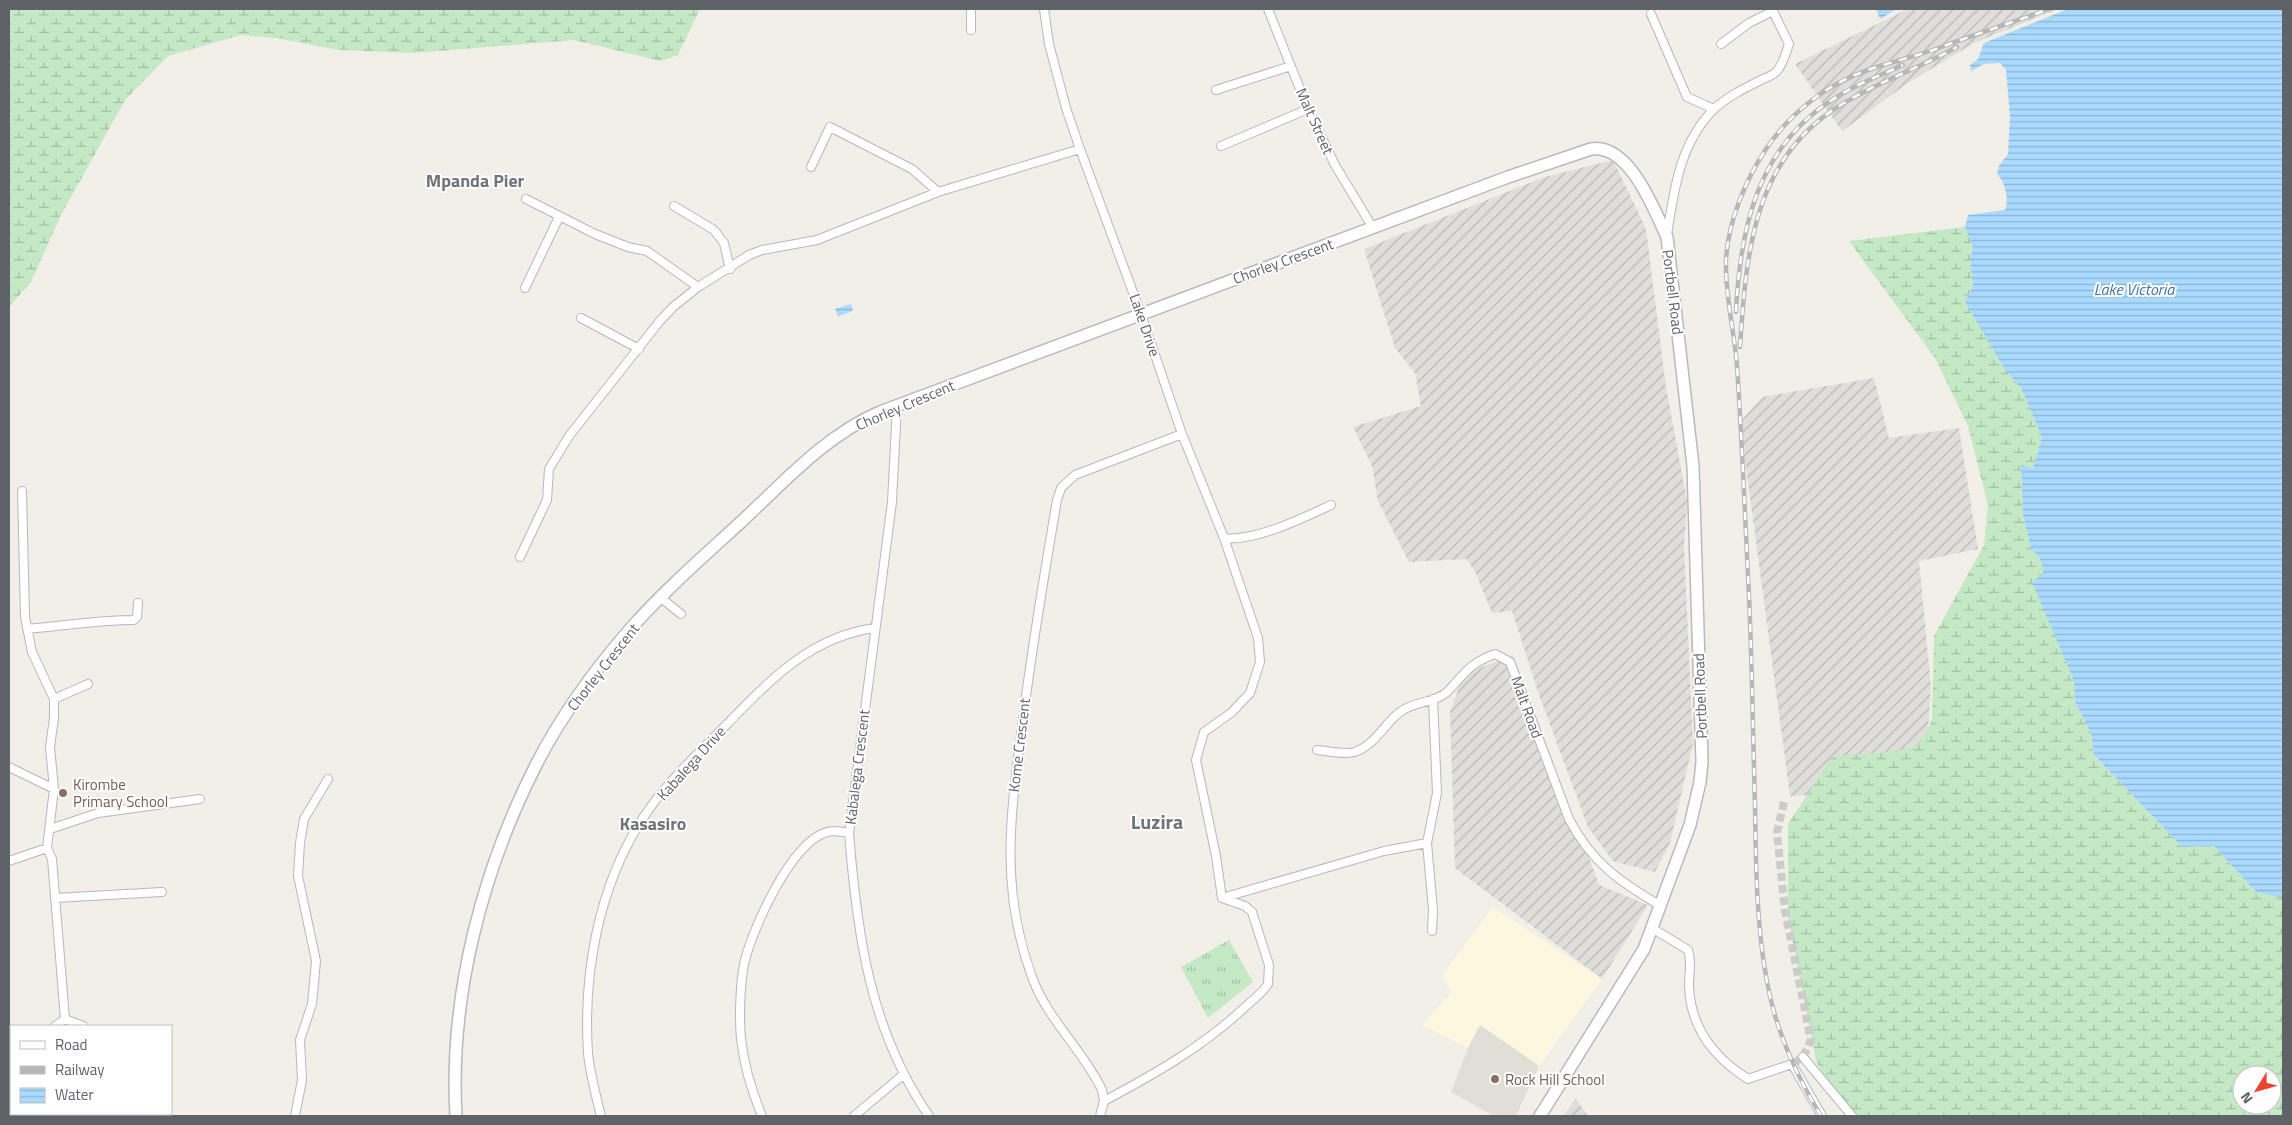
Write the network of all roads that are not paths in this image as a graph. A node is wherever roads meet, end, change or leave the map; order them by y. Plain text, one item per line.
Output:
1 (971, 9) edge
2 (1044, 9) edge
3 (1268, 9) edge
4 (1773, 10) edge
5 (1651, 14) dead end
6 (971, 30) dead end
7 (1721, 44) dead end
8 (1291, 66) junction
9 (1216, 90) dead end
10 (1308, 109) junction
11 (1714, 110) junction
12 (1221, 146) dead end
13 (1080, 149) junction
14 (811, 167) dead end
15 (938, 192) junction
16 (526, 199) dead end
17 (674, 206) dead end
18 (560, 217) junction
19 (1372, 228) junction
20 (1666, 237) junction
21 (730, 269) junction
22 (698, 287) junction
23 (525, 288) dead end
24 (1141, 314) junction
25 (581, 318) dead end
26 (639, 349) junction
27 (898, 405) junction
28 (1182, 434) junction
29 (22, 491) dead end
30 (1331, 505) dead end
31 (1224, 538) junction
32 (520, 557) dead end
33 (661, 598) junction
34 (138, 603) dead end
35 (680, 614) dead end
36 (27, 628) junction
37 (874, 628) junction
38 (88, 684) dead end
39 (54, 699) junction
40 (1433, 699) junction
41 (1317, 750) dead end
42 (9, 767) edge
43 (328, 779) dead end
44 (54, 789) junction
45 (200, 798) dead end
46 (50, 829) junction
47 (850, 833) junction
48 (1427, 843) junction
49 (47, 848) junction
50 (9, 861) edge
51 (162, 892) dead end
52 (54, 898) junction
53 (1222, 898) junction
54 (1661, 906) junction
55 (1652, 928) junction
56 (1432, 931) dead end
57 (64, 1019) junction
58 (56, 1025) edge
59 (81, 1025) edge
60 (1803, 1057) dead end
61 (904, 1074) junction
62 (1104, 1101) junction
63 (295, 1116) edge
64 (456, 1116) edge
65 (601, 1116) edge
66 (762, 1116) edge
67 (854, 1116) edge
68 (929, 1116) edge
69 (1100, 1116) edge
70 (1540, 1116) edge
71 (1822, 1116) edge
72 (1852, 1116) edge

1 - 6 street
2 - 13 street, Lake Drive
3 - 8 street, Malt Street
4 - 7 street
4 - 11 street
5 - 11 street
8 - 9 street
8 - 10 street, Malt Street
10 - 12 street
10 - 19 street, Malt Street
11 - 20 street
13 - 15 street
13 - 24 street, Lake Drive
14 - 15 street
15 - 21 street
16 - 18 street
17 - 21 street
18 - 22 street
18 - 23 street
19 - 20 main road, Chorley Crescent
19 - 24 main road, Chorley Crescent
20 - 54 main road, Portbell Road
21 - 22 street
22 - 26 street
24 - 27 main road, Chorley Crescent
24 - 28 street, Lake Drive
25 - 26 street
26 - 32 street
27 - 33 main road, Chorley Crescent
27 - 37 street, Kabalega Crescent
28 - 31 street, Lake Drive
28 - 62 street, Kome Crescent
29 - 36 street
30 - 31 street
31 - 53 street, Lake Drive
33 - 35 street
33 - 64 main road, Chorley Crescent
34 - 36 street
36 - 39 street
37 - 47 street, Kabalega Crescent
37 - 65 street, Kabalega Drive
38 - 39 street
39 - 44 street
40 - 41 street, Malt Road
40 - 48 street
40 - 54 street, Malt Road
42 - 44 street
43 - 63 street
44 - 46 street
45 - 46 street
46 - 49 street
47 - 61 street, Kabalega Crescent
47 - 66 street
48 - 53 street
48 - 56 street
49 - 50 street
49 - 52 street
51 - 52 street
52 - 57 street
53 - 62 street
54 - 55 main road, Portbell Road
55 - 70 main road, Portbell Road
55 - 71 street
57 - 58 street
57 - 59 street
60 - 72 street
61 - 67 street
61 - 68 street, Kabalega Crescent
62 - 69 street

